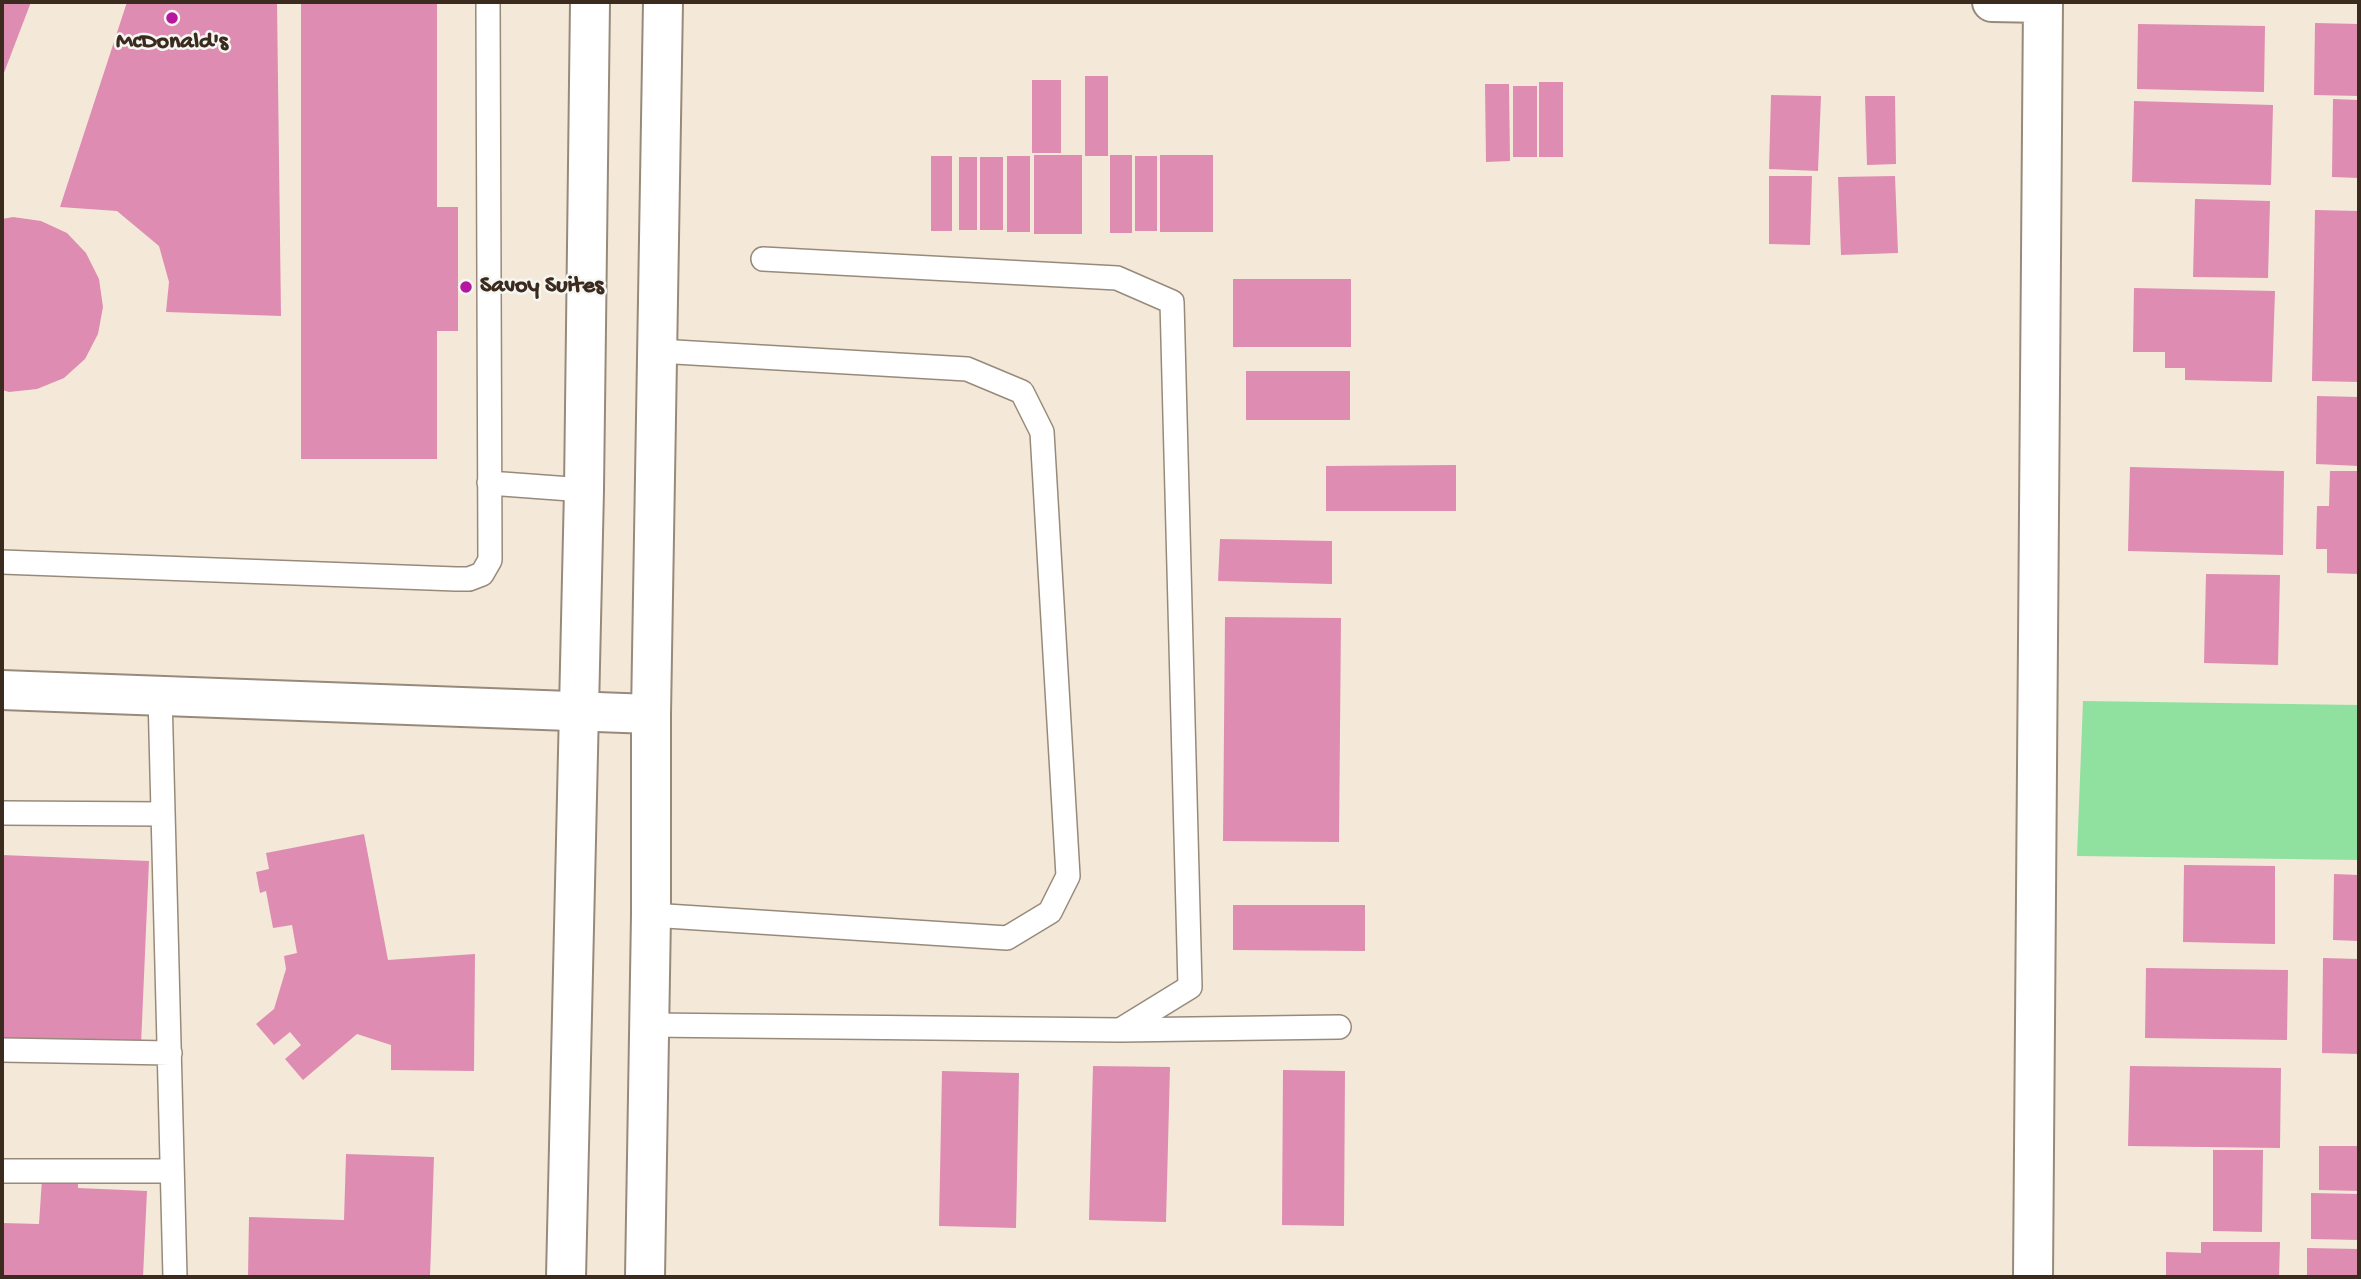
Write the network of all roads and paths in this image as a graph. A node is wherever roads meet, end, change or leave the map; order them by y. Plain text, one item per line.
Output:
1 (488, 2) edge
2 (590, 2) edge
3 (663, 2) edge
4 (1992, 2) edge
5 (2043, 2) edge
6 (763, 259) dead end
7 (658, 351) junction
8 (489, 483) junction
9 (584, 490) junction
10 (2, 562) edge
11 (2, 690) edge
12 (160, 695) junction
13 (580, 710) junction
14 (651, 714) junction
15 (2, 813) edge
16 (163, 814) junction
17 (651, 915) junction
18 (649, 1025) junction
19 (1339, 1027) dead end
20 (1120, 1030) junction
21 (2, 1050) edge
22 (170, 1053) junction
23 (2, 1171) edge
24 (172, 1171) junction
25 (175, 1277) edge
26 (566, 1277) edge
27 (645, 1277) edge
28 (2033, 1277) edge

1 - 8 lane
2 - 9 street
3 - 7 street
4 - 5 street
5 - 28 street
6 - 20 lane
7 - 14 street
7 - 17 lane
8 - 9 lane
8 - 10 lane
9 - 13 street
11 - 12 street
12 - 13 street
12 - 16 lane
13 - 14 street
13 - 26 street
14 - 17 street
15 - 16 lane
16 - 22 lane
17 - 18 street
18 - 20 lane
18 - 27 street
19 - 20 lane
21 - 22 lane
22 - 24 lane
23 - 24 lane
24 - 25 lane

